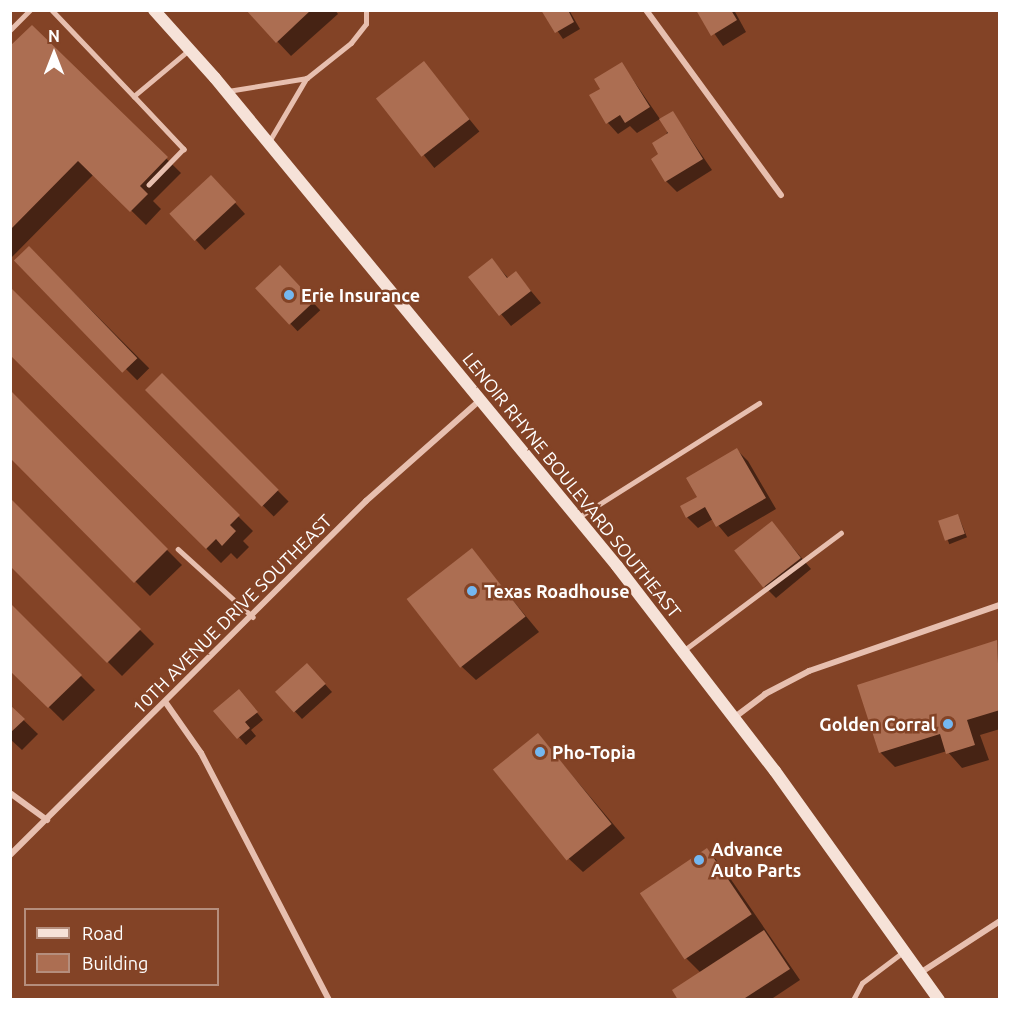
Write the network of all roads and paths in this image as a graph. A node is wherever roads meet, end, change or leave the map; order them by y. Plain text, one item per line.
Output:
1 (30, 10) edge
2 (52, 10) edge
3 (154, 10) edge
4 (366, 10) edge
5 (646, 10) edge
6 (10, 30) edge
7 (189, 50) junction
8 (307, 78) junction
9 (225, 91) junction
10 (134, 96) junction
11 (269, 143) junction
12 (149, 185) dead end
13 (781, 195) dead end
14 (480, 400) junction
15 (759, 403) dead end
16 (577, 519) junction
17 (841, 533) dead end
18 (178, 549) dead end
19 (999, 605) edge
20 (254, 617) junction
21 (683, 651) junction
22 (166, 703) junction
23 (735, 717) junction
24 (10, 793) edge
25 (46, 820) junction
26 (10, 855) edge
27 (999, 921) edge
28 (905, 951) junction
29 (920, 973) junction
30 (329, 999) edge
31 (853, 999) edge
32 (939, 999) edge

1 - 6 lane
2 - 10 lane
3 - 7 main road, LENOIR RHYNE BOULEVARD SOUTHEAST
4 - 8 lane
5 - 13 street
7 - 9 main road, LENOIR RHYNE BOULEVARD SOUTHEAST
7 - 10 lane
8 - 9 lane
8 - 11 lane
9 - 11 main road, LENOIR RHYNE BOULEVARD SOUTHEAST
10 - 12 lane
11 - 14 main road, LENOIR RHYNE BOULEVARD SOUTHEAST
14 - 16 main road, LENOIR RHYNE BOULEVARD SOUTHEAST
14 - 20 street, 10TH AVENUE DRIVE SOUTHEAST
15 - 16 lane
16 - 21 main road, LENOIR RHYNE BOULEVARD SOUTHEAST
17 - 21 lane
18 - 20 lane
19 - 23 street
20 - 22 street, 10TH AVENUE DRIVE SOUTHEAST
21 - 23 main road, LENOIR RHYNE BOULEVARD SOUTHEAST
22 - 25 street, 10TH AVENUE DRIVE SOUTHEAST
22 - 30 street
23 - 28 main road, LENOIR RHYNE BOULEVARD SOUTHEAST
24 - 25 street
25 - 26 street, 10TH AVENUE DRIVE SOUTHEAST
27 - 29 street
28 - 29 main road, LENOIR RHYNE BOULEVARD SOUTHEAST
28 - 31 lane
29 - 32 main road, LENOIR RHYNE BOULEVARD SOUTHEAST

